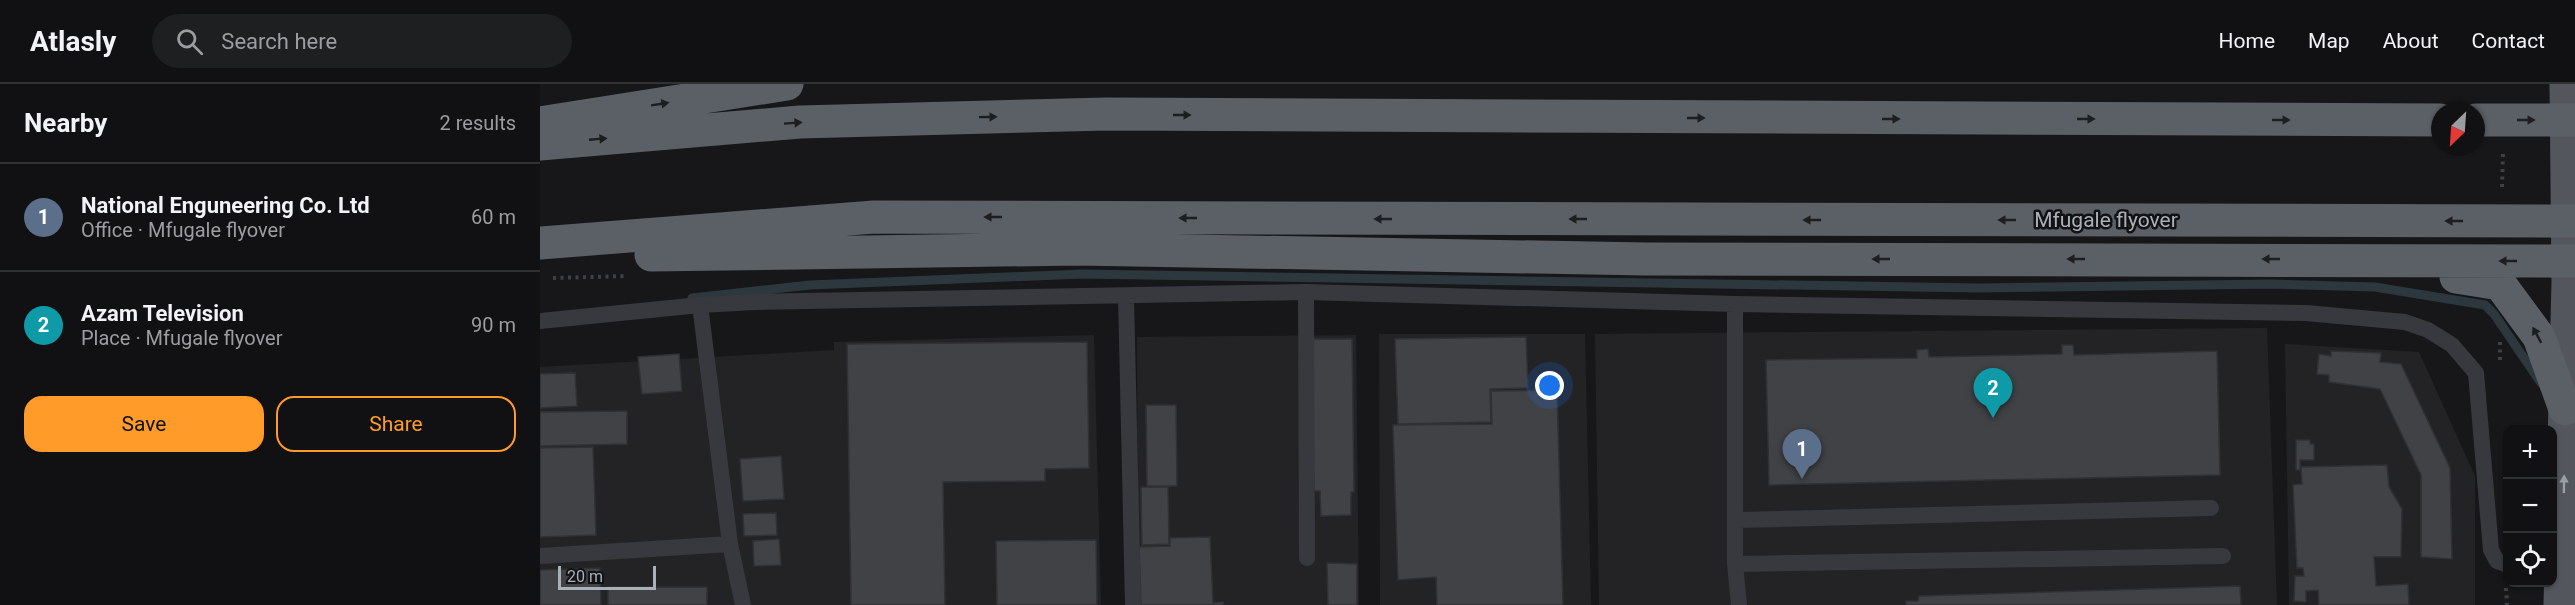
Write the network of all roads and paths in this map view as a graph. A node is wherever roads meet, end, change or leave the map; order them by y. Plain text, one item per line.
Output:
1 (786, 84) edge
2 (2566, 84) edge
3 (2431, 120) edge
4 (2485, 120) edge
5 (2575, 120) edge
6 (540, 123) edge
7 (540, 144) edge
8 (2575, 221) edge
9 (540, 243) edge
10 (540, 256) edge
11 (2316, 260) junction
12 (2571, 261) edge
13 (1306, 292) junction
14 (1126, 296) junction
15 (1735, 304) junction
16 (700, 305) junction
17 (540, 321) edge
18 (2565, 409) junction
19 (2211, 508) dead end
20 (1736, 520) junction
21 (730, 544) junction
22 (540, 556) edge
23 (2223, 556) dead end
24 (1307, 558) dead end
25 (2503, 563) edge
26 (1735, 564) junction
27 (2557, 571) edge
28 (743, 605) edge
29 (1133, 605) edge
30 (1739, 605) edge
31 (2559, 605) edge

6 -> 1 highway
2 - 12 main road
7 -> 3 highway
4 -> 5 highway
8 -> 9 highway, Mfugale flyover
11 -> 10 highway
12 -> 11 highway
18 -> 11 highway
12 - 18 main road
13 - 14 lane
13 - 15 lane
13 - 24 lane
14 - 16 lane
14 - 29 lane
15 - 20 lane
15 - 25 lane
16 - 17 lane
16 - 21 lane
27 -> 18 main road
19 - 20 lane
20 - 26 lane
21 - 22 lane
21 - 28 lane
23 - 26 lane
26 - 30 lane
27 - 31 main road

